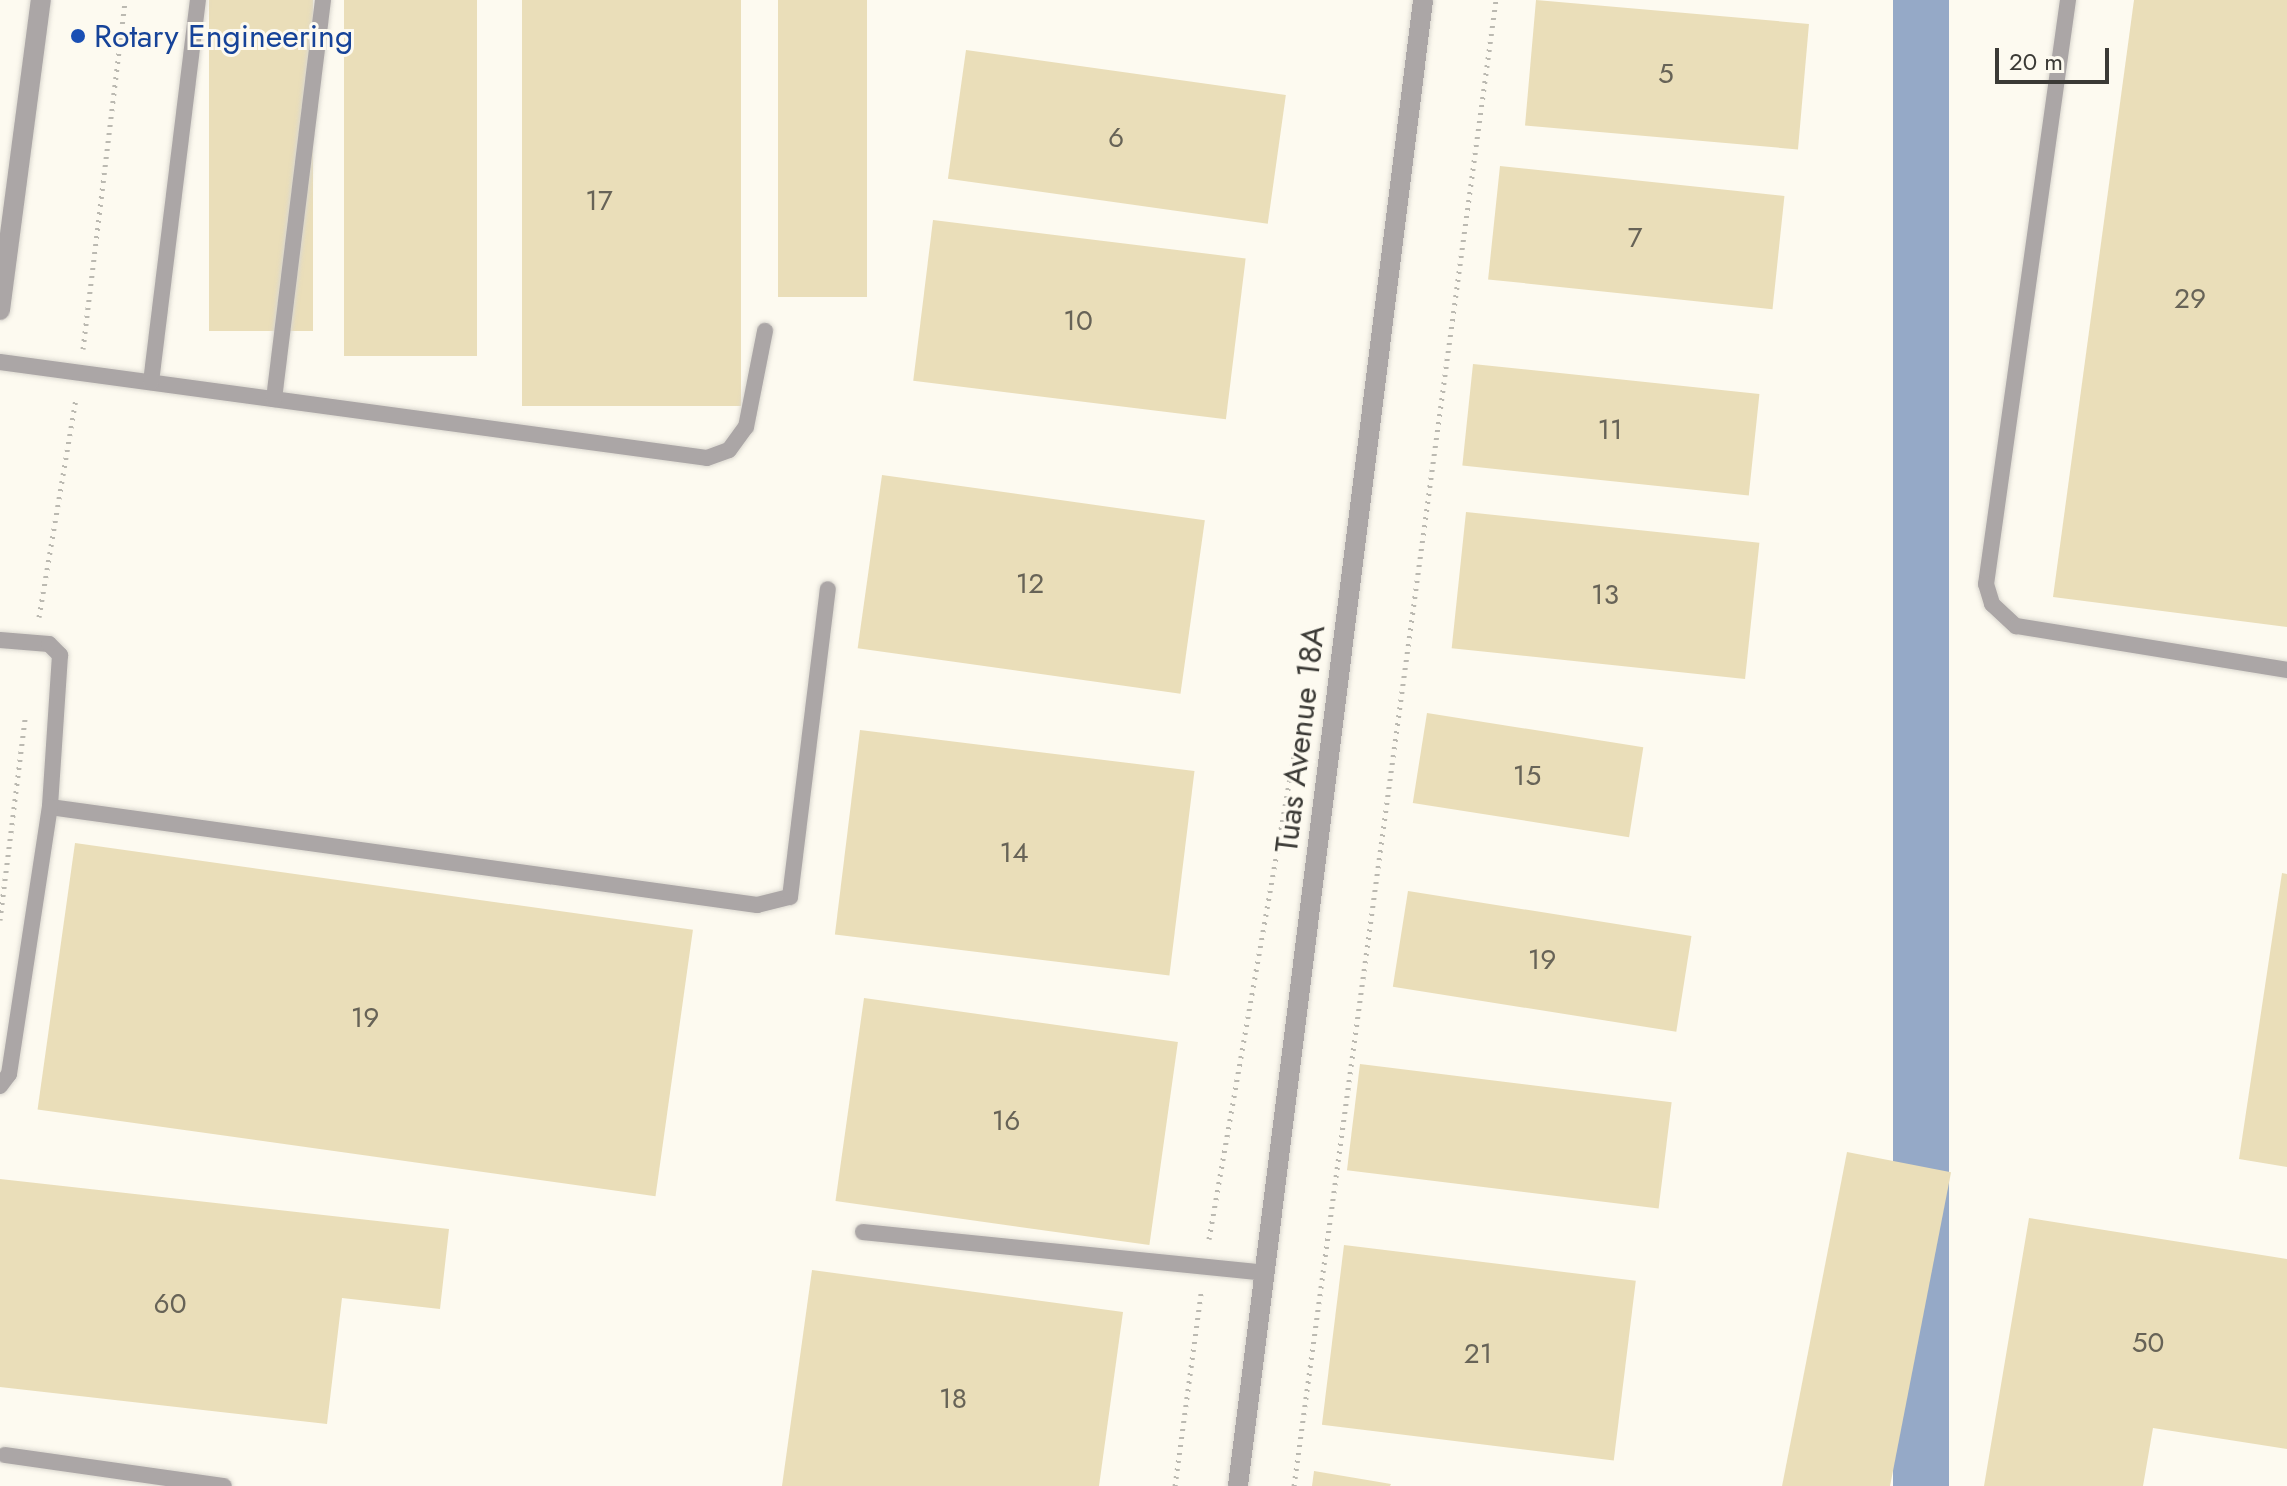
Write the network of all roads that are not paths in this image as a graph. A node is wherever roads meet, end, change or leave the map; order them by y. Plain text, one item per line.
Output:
1 (41, 0) edge
2 (198, 0) edge
3 (323, 0) edge
4 (1423, 0) edge
5 (2068, 0) edge
6 (0, 310) edge
7 (765, 331) dead end
8 (0, 362) edge
9 (151, 382) junction
10 (274, 399) junction
11 (828, 589) dead end
12 (0, 640) edge
13 (2287, 670) edge
14 (50, 807) junction
15 (0, 1086) edge
16 (863, 1232) dead end
17 (1264, 1273) junction
18 (5, 1455) dead end
19 (224, 1486) edge
20 (1238, 1486) edge

1 - 6 street
2 - 9 lane
3 - 10 lane
4 - 17 street, Tuas Avenue 18A
5 - 13 lane
7 - 10 lane
8 - 9 lane
9 - 10 lane
11 - 14 lane
12 - 14 lane
14 - 15 lane
16 - 17 lane
17 - 20 street, Tuas Avenue 18A
18 - 19 lane

